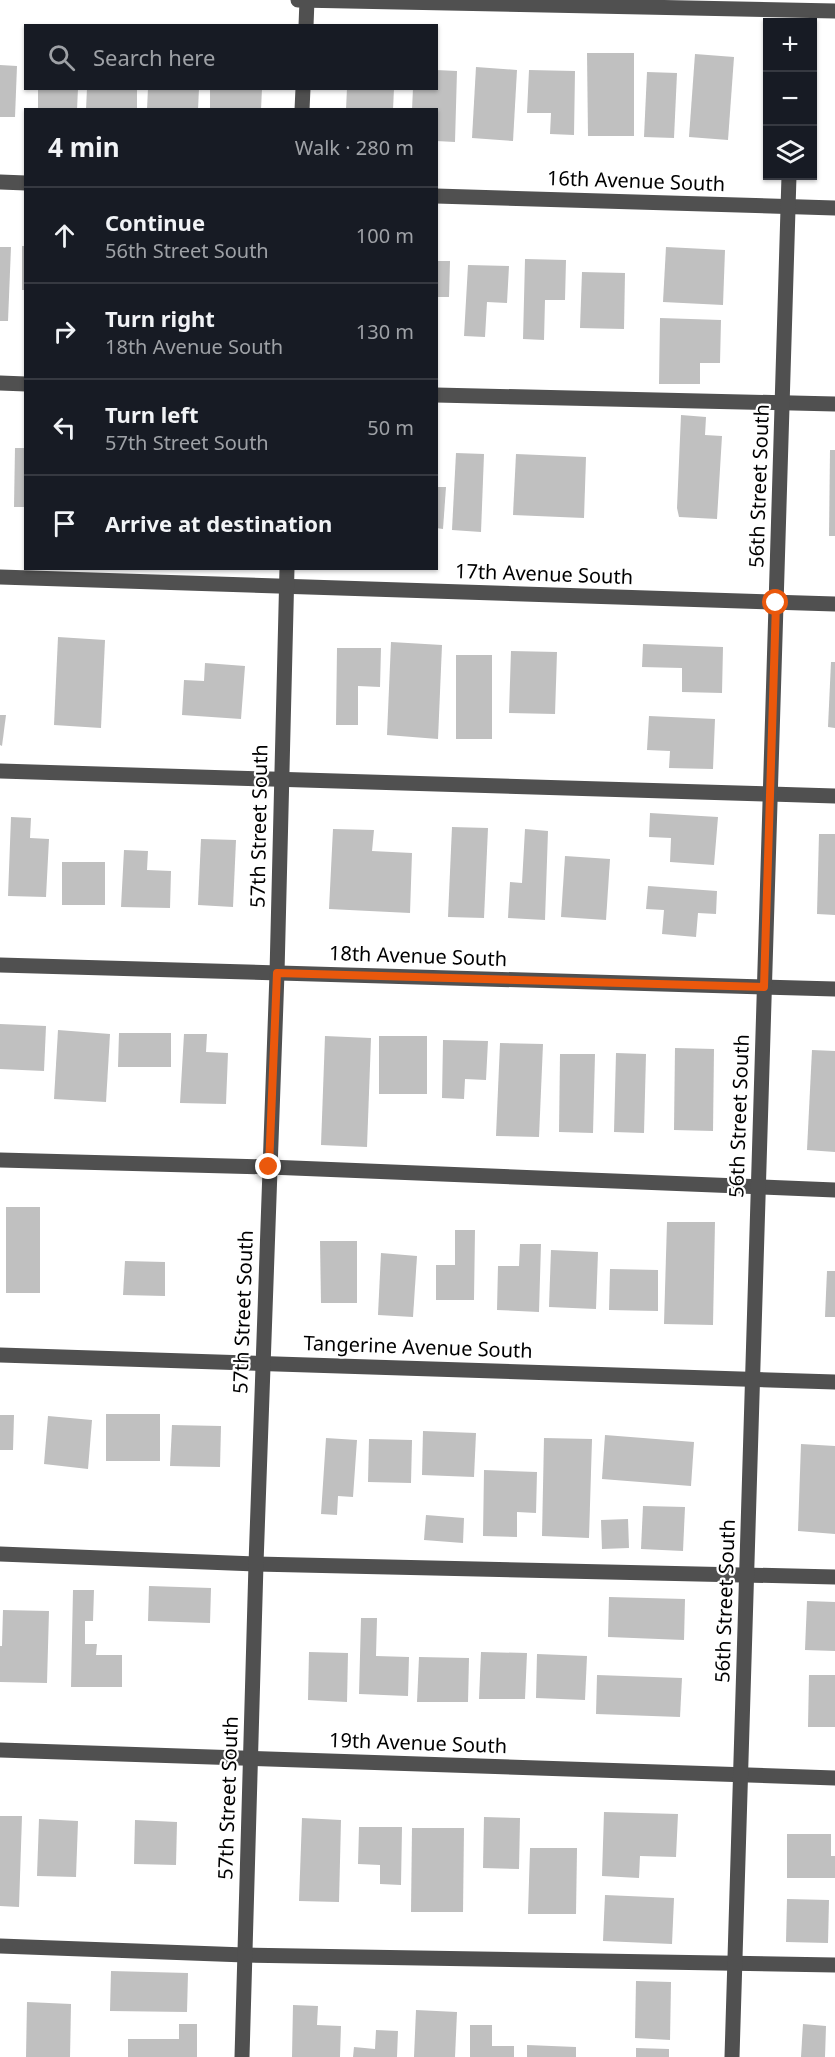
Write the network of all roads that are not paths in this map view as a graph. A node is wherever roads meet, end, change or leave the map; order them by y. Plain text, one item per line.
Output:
1 (298, 0) edge
2 (307, 0) edge
3 (794, 11) edge
4 (835, 11) edge
5 (306, 24) edge
6 (303, 90) edge
7 (302, 108) edge
8 (789, 180) edge
9 (0, 182) edge
10 (24, 183) edge
11 (438, 196) edge
12 (788, 207) junction
13 (835, 208) edge
14 (0, 383) edge
15 (24, 384) edge
16 (438, 395) edge
17 (782, 403) junction
18 (835, 404) edge
19 (287, 570) edge
20 (0, 577) edge
21 (286, 586) junction
22 (776, 603) junction
23 (835, 604) edge
24 (0, 771) edge
25 (281, 779) junction
26 (770, 794) junction
27 (835, 796) edge
28 (0, 965) edge
29 (277, 973) junction
30 (764, 987) junction
31 (835, 989) edge
32 (0, 1160) edge
33 (269, 1167) junction
34 (758, 1186) junction
35 (835, 1190) edge
36 (0, 1355) edge
37 (262, 1364) junction
38 (753, 1379) junction
39 (835, 1382) edge
40 (0, 1554) edge
41 (256, 1564) junction
42 (747, 1574) junction
43 (835, 1577) edge
44 (0, 1750) edge
45 (250, 1758) junction
46 (740, 1775) junction
47 (835, 1778) edge
48 (0, 1946) edge
49 (245, 1955) junction
50 (735, 1964) junction
51 (835, 1965) edge
52 (242, 2057) edge
53 (732, 2057) edge

1 - 2 street
2 - 3 street
2 - 5 street
3 - 4 street
6 - 7 street
8 - 12 street, 56th Street South
9 - 10 street
11 - 12 street, 16th Avenue South
12 - 13 street, 16th Avenue South
12 - 17 street, 56th Street South
14 - 15 street
16 - 17 street
17 - 18 street
17 - 22 street, 56th Street South
19 - 21 street, 57th Street South
20 - 21 street, 17th Avenue South
21 - 22 street, 17th Avenue South
21 - 25 street, 57th Street South
22 - 23 street, 17th Avenue South
22 - 26 street, 56th Street South
24 - 25 street
25 - 26 street
25 - 29 street, 57th Street South
26 - 27 street
26 - 30 street, 56th Street South
28 - 29 street, 18th Avenue South
29 - 30 street, 18th Avenue South
29 - 33 street, 57th Street South
30 - 31 street, 18th Avenue South
30 - 34 street, 56th Street South
32 - 33 street
33 - 34 street
33 - 37 street, 57th Street South
34 - 35 street
34 - 38 street, 56th Street South
36 - 37 street, Tangerine Avenue South
37 - 38 street, Tangerine Avenue South
37 - 41 street, 57th Street South
38 - 39 street, Tangerine Avenue South
38 - 42 street, 56th Street South
40 - 41 street
41 - 42 street
41 - 45 street, 57th Street South
42 - 43 street
42 - 46 street, 56th Street South
44 - 45 street, 19th Avenue South
45 - 46 street, 19th Avenue South
45 - 49 street, 57th Street South
46 - 47 street, 19th Avenue South
46 - 50 street, 56th Street South
48 - 49 street
49 - 50 street
49 - 52 street, 57th Street South
50 - 51 street
50 - 53 street, 56th Street South

